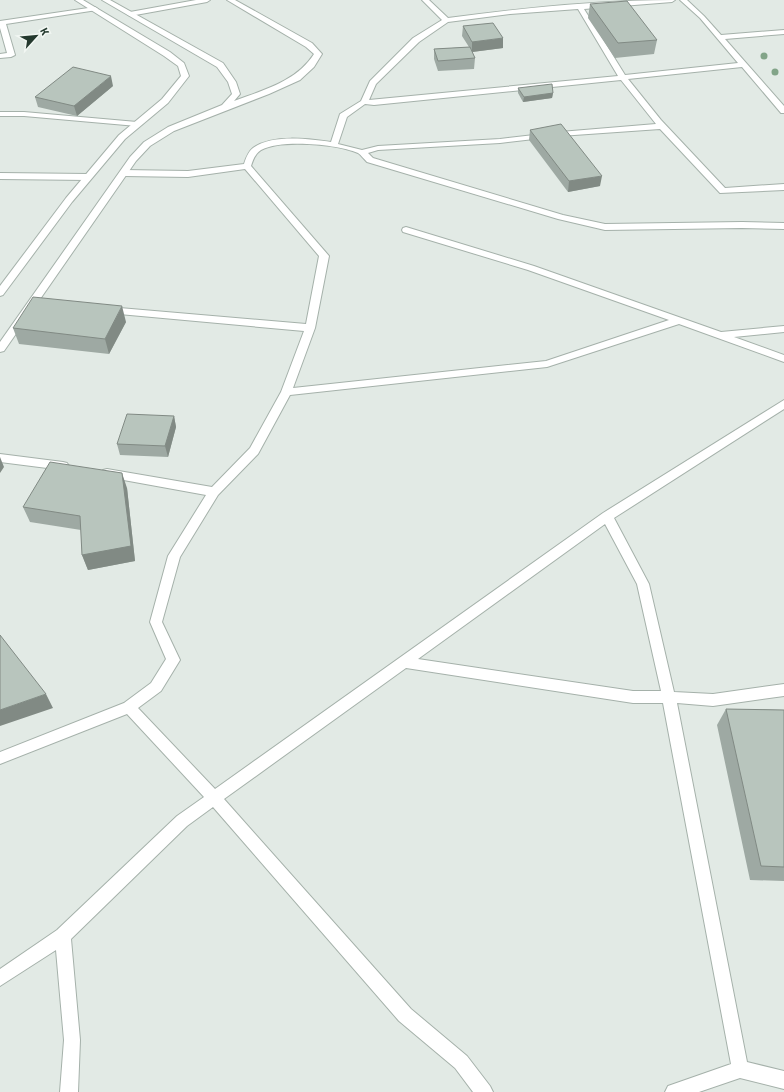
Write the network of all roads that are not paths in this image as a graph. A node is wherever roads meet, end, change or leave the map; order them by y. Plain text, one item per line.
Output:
1 (78, 0) edge
2 (105, 0) edge
3 (207, 0) edge
4 (230, 0) edge
5 (424, 0) edge
6 (672, 0) edge
7 (683, 0) edge
8 (580, 7) junction
9 (95, 9) junction
10 (130, 14) junction
11 (446, 20) junction
12 (1, 23) edge
13 (784, 32) edge
14 (719, 37) junction
15 (0, 56) edge
16 (744, 65) junction
17 (623, 77) junction
18 (364, 102) junction
19 (225, 107) junction
20 (784, 111) edge
21 (0, 114) edge
22 (137, 124) junction
23 (662, 126) junction
24 (334, 145) junction
25 (362, 152) junction
26 (247, 166) junction
27 (124, 173) junction
28 (0, 176) edge
29 (88, 177) junction
30 (784, 187) edge
31 (784, 226) edge
32 (406, 230) dead end
33 (0, 293) edge
34 (97, 309) edge
35 (678, 321) junction
36 (310, 328) junction
37 (784, 329) edge
38 (719, 335) junction
39 (0, 349) edge
40 (784, 359) edge
41 (286, 392) junction
42 (784, 404) edge
43 (0, 458) edge
44 (75, 468) edge
45 (98, 472) edge
46 (214, 492) junction
47 (607, 516) junction
48 (404, 662) junction
49 (784, 690) edge
50 (669, 697) junction
51 (129, 707) junction
52 (0, 758) edge
53 (214, 798) junction
54 (63, 936) junction
55 (0, 978) edge
56 (740, 1069) junction
57 (784, 1080) edge
58 (69, 1092) edge
59 (484, 1092) edge
60 (674, 1092) edge

1 - 9 street
2 - 10 street
3 - 10 street
4 - 19 street
5 - 11 street
6 - 8 street
7 - 14 street
8 - 11 street
8 - 17 street
9 - 12 street
9 - 22 street
10 - 19 street
11 - 18 street
12 - 15 street
13 - 14 street
14 - 16 street
16 - 17 street
16 - 20 street
17 - 18 street
17 - 23 street
18 - 24 street
19 - 27 street
21 - 22 street
22 - 29 street
23 - 25 street
23 - 30 street
24 - 25 street
24 - 26 street
25 - 31 street
26 - 27 street
26 - 36 street
27 - 39 street
28 - 29 street
29 - 33 street
32 - 35 street
34 - 36 street
35 - 38 street
35 - 41 street
36 - 41 street
37 - 38 street
38 - 40 street
41 - 46 street
42 - 47 street
43 - 44 street
45 - 46 street
46 - 51 street
47 - 48 street
47 - 50 street
48 - 50 street
48 - 53 street
49 - 50 street
50 - 56 street
51 - 52 street
51 - 53 street
53 - 54 street
53 - 59 street
54 - 55 street
54 - 58 street
56 - 57 street
56 - 60 street

